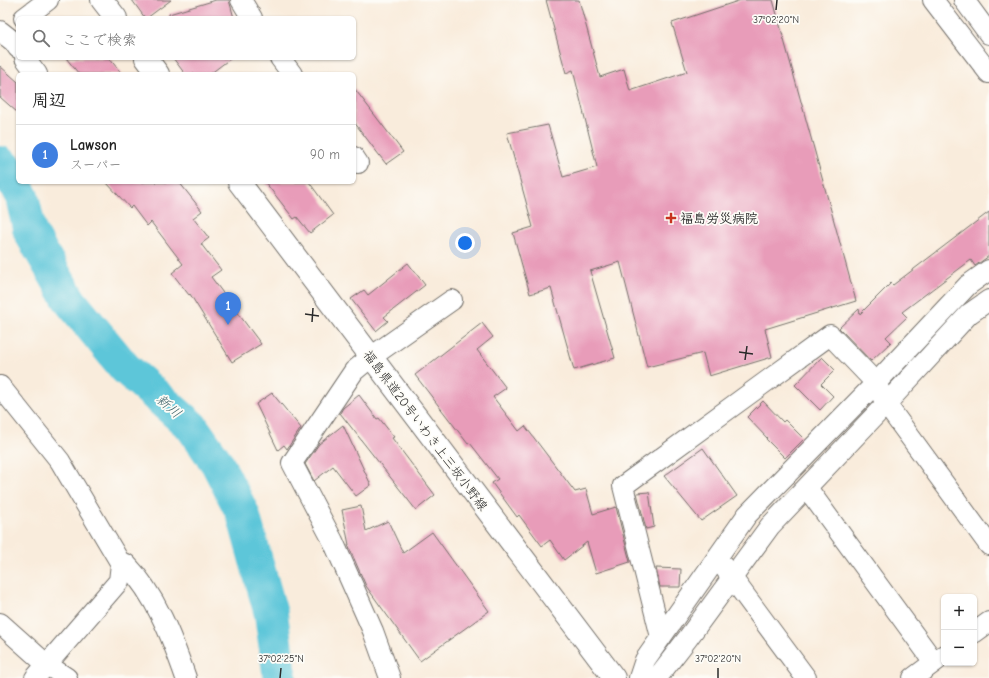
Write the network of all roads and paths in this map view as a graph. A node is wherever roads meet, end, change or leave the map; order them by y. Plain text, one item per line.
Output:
1 (48, 0) edge
2 (102, 0) edge
3 (241, 0) edge
4 (933, 0) edge
5 (964, 0) edge
6 (27, 16) edge
7 (114, 16) edge
8 (251, 16) edge
9 (7, 29) edge
10 (989, 34) edge
11 (16, 45) edge
12 (26, 60) edge
13 (148, 60) edge
14 (282, 60) edge
15 (36, 72) edge
16 (156, 72) edge
17 (290, 72) edge
18 (989, 73) edge
19 (241, 184) edge
20 (989, 270) edge
21 (452, 300) dead end
22 (987, 305) edge
23 (371, 357) junction
24 (876, 383) junction
25 (0, 386) edge
26 (886, 404) junction
27 (806, 488) junction
28 (989, 545) edge
29 (718, 557) junction
30 (121, 564) junction
31 (732, 577) junction
32 (989, 622) edge
33 (0, 623) edge
34 (977, 631) edge
35 (661, 637) junction
36 (939, 659) edge
37 (41, 671) edge
38 (67, 678) edge
39 (186, 678) edge
40 (390, 678) edge
41 (614, 678) edge
42 (639, 678) edge
43 (657, 678) edge
44 (806, 678) edge
45 (913, 678) edge

1 - 6 street
2 - 7 main road
3 - 8 street
4 - 18 street
5 - 10 street
9 - 11 street
12 - 15 street
13 - 16 main road
14 - 17 street
19 - 23 main road, 福島県道20号いわき上三坂小野線
20 - 24 street
21 - 23 street
22 - 26 street
23 - 40 street
23 - 41 main road, 福島県道20号いわき上三坂小野線
24 - 26 street
24 - 29 street
24 - 35 street
25 - 30 street
26 - 27 street
26 - 28 street
27 - 31 street
27 - 36 street
29 - 31 street
29 - 35 street
30 - 37 street
30 - 39 street
31 - 43 street
31 - 44 street
32 - 34 street
33 - 37 street
35 - 42 street
36 - 45 street
37 - 38 street

